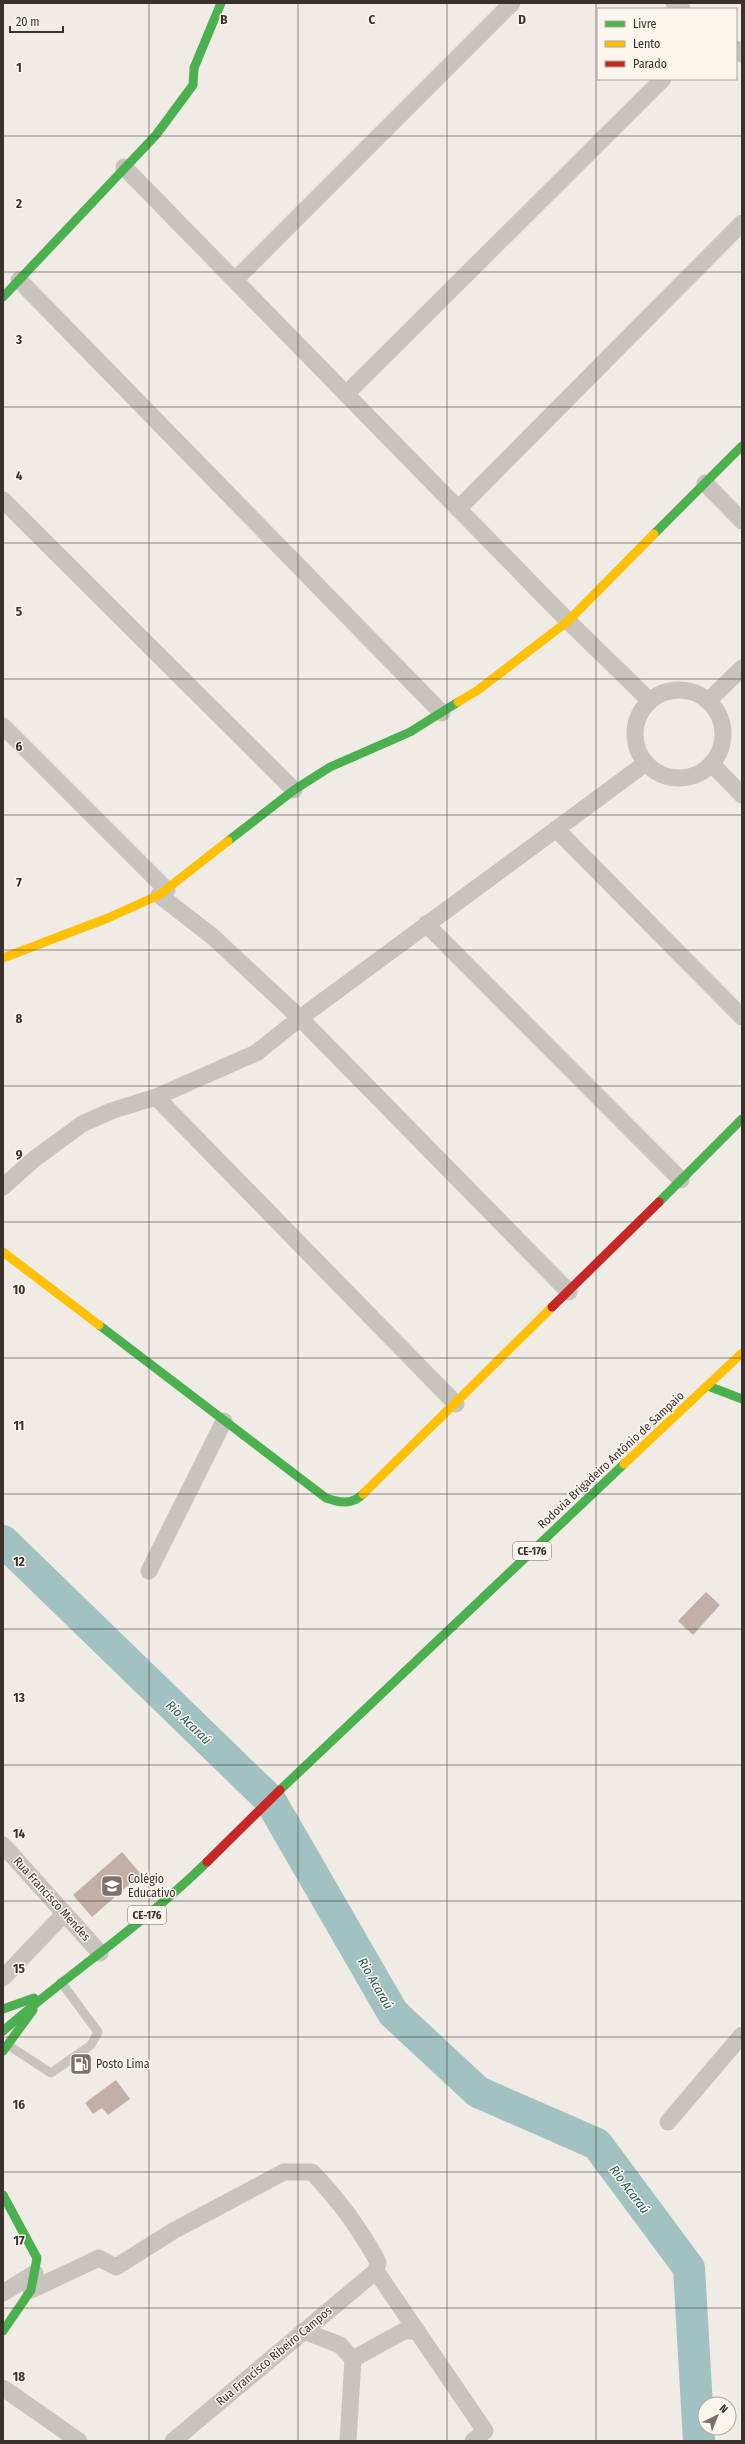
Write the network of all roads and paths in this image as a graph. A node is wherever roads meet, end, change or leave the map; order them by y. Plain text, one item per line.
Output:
1 (221, 3) edge
2 (512, 3) edge
3 (661, 80) edge
4 (124, 167) junction
5 (742, 223) edge
6 (19, 280) junction
7 (235, 280) junction
8 (3, 297) edge
9 (346, 394) junction
10 (742, 446) edge
11 (705, 483) junction
12 (3, 500) edge
13 (458, 509) junction
14 (742, 521) edge
15 (568, 621) junction
16 (742, 668) edge
17 (650, 701) junction
18 (708, 701) junction
19 (442, 713) junction
20 (3, 726) edge
21 (646, 763) junction
22 (712, 764) junction
23 (294, 790) junction
24 (742, 795) edge
25 (556, 829) junction
26 (163, 892) junction
27 (426, 924) junction
28 (5, 955) edge
29 (742, 1017) edge
30 (300, 1018) junction
31 (156, 1097) junction
32 (742, 1120) edge
33 (681, 1180) junction
34 (3, 1187) edge
35 (3, 1252) edge
36 (569, 1292) junction
37 (742, 1353) edge
38 (708, 1386) junction
39 (742, 1399) edge
40 (456, 1404) junction
41 (224, 1421) junction
42 (148, 1570) dead end
43 (3, 1845) edge
44 (64, 1914) junction
45 (100, 1953) junction
46 (3, 1978) edge
47 (62, 1982) junction
48 (45, 1994) junction
49 (3, 2009) edge
50 (3, 2031) edge
51 (742, 2035) edge
52 (5, 2048) edge
53 (668, 2122) dead end
54 (3, 2196) edge
55 (376, 2271) junction
56 (35, 2273) junction
57 (31, 2290) junction
58 (3, 2293) edge
59 (3, 2331) edge
60 (304, 2331) junction
61 (416, 2331) junction
62 (353, 2359) junction
63 (3, 2388) edge
64 (479, 2436) edge
65 (79, 2441) edge
66 (173, 2441) edge
67 (348, 2441) edge

1 - 4 street
2 - 7 street
3 - 9 street
4 - 6 street
4 - 7 street
5 - 13 street
6 - 8 street
6 - 19 street
7 - 9 street
9 - 13 street
10 - 11 street
11 - 14 street
11 - 15 street
12 - 23 street
13 - 15 street
15 - 17 street
15 - 19 street
16 - 18 street
17 - 18 street
17 - 21 street
18 - 22 street
19 - 23 street
20 - 26 street
21 - 22 street
21 - 25 street
22 - 24 street
23 - 26 street
25 - 27 street
25 - 29 street
26 - 28 street
26 - 30 street
27 - 30 street
27 - 33 street
30 - 31 street
30 - 36 street
31 - 34 street
31 - 40 street
32 - 33 street
33 - 36 street
35 - 41 street
36 - 40 street
37 - 38 street, Rodovia Brigadeiro Antônio de Sampaio / CE-176
38 - 39 street
38 - 45 street, Rodovia Brigadeiro Antônio de Sampaio / CE-176
40 - 41 street
41 - 42 street
43 - 44 street, Rua Francisco Mendes
44 - 45 street, Rua Francisco Mendes
44 - 46 street
45 - 47 street, CE-176
47 - 48 street, CE-176
47 - 52 lane
48 - 49 street, CE-176
48 - 50 street, CE-176
48 - 52 street
51 - 53 street
54 - 56 street
55 - 57 street
55 - 60 street, Rua Francisco Ribeiro Campos
55 - 61 street
56 - 57 street
56 - 58 street
57 - 59 street
60 - 62 street
60 - 66 street, Rua Francisco Ribeiro Campos
61 - 62 street
61 - 64 street
62 - 67 street
63 - 65 street

